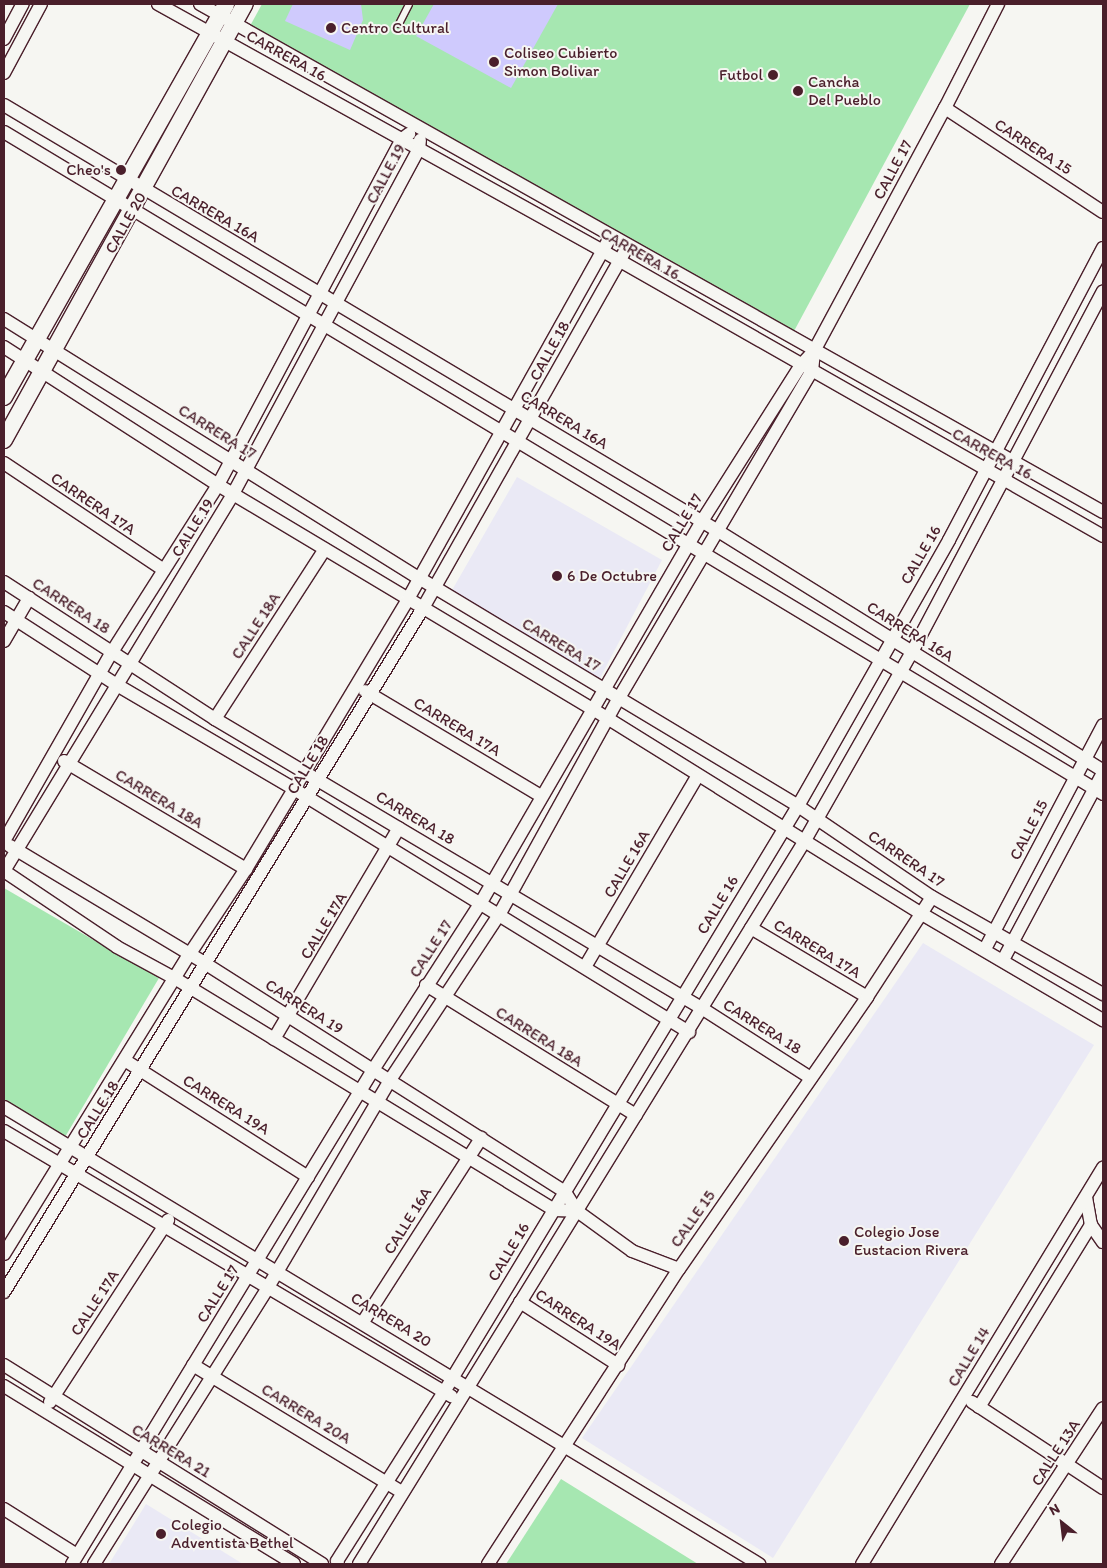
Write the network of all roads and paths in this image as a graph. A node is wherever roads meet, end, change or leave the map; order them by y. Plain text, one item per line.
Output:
1 (23, 4) edge
2 (41, 4) edge
3 (158, 4) edge
4 (200, 4) edge
5 (245, 4) edge
6 (409, 4) edge
7 (998, 4) edge
8 (223, 9) edge
9 (234, 23) junction
10 (399, 24) dead end
11 (218, 37) junction
12 (4, 39) edge
13 (4, 73) edge
14 (4, 105) edge
15 (945, 108) junction
16 (420, 128) junction
17 (4, 132) edge
18 (402, 138) junction
19 (420, 148) junction
20 (127, 180) junction
21 (144, 191) junction
22 (116, 199) junction
23 (134, 210) junction
24 (1103, 212) edge
25 (610, 237) junction
26 (627, 246) junction
27 (1103, 248) edge
28 (601, 250) junction
29 (618, 260) junction
30 (1103, 292) edge
31 (320, 294) junction
32 (335, 303) junction
33 (309, 314) junction
34 (4, 319) edge
35 (325, 324) junction
36 (37, 338) junction
37 (4, 347) edge
38 (55, 350) junction
39 (814, 351) junction
40 (25, 359) junction
41 (806, 368) junction
42 (42, 371) junction
43 (4, 397) edge
44 (514, 409) junction
45 (531, 419) junction
46 (502, 433) junction
47 (4, 440) edge
48 (518, 443) junction
49 (996, 450) junction
50 (1014, 459) junction
51 (231, 461) junction
52 (4, 463) edge
53 (246, 470) junction
54 (987, 470) junction
55 (1004, 479) junction
56 (218, 485) junction
57 (233, 494) junction
58 (1103, 512) edge
59 (702, 521) junction
60 (718, 531) junction
61 (1103, 536) edge
62 (688, 544) junction
63 (325, 549) junction
64 (706, 554) junction
65 (164, 570) junction
66 (420, 578) junction
67 (4, 582) edge
68 (434, 587) junction
69 (29, 598) junction
70 (408, 599) junction
71 (423, 608) junction
72 (4, 612) edge
73 (17, 621) junction
74 (890, 639) junction
75 (4, 641) edge
76 (112, 652) junction
77 (912, 652) junction
78 (879, 660) junction
79 (128, 662) junction
80 (900, 672) junction
81 (101, 675) junction
82 (117, 685) junction
83 (357, 686) junction
84 (602, 689) junction
85 (371, 694) junction
86 (619, 698) junction
87 (590, 708) junction
88 (215, 720) junction
89 (608, 720) junction
90 (1103, 726) edge
91 (55, 756) junction
92 (1084, 760) junction
93 (70, 765) junction
94 (304, 770) junction
95 (1103, 772) edge
96 (697, 777) junction
97 (1075, 777) junction
98 (318, 779) junction
99 (294, 789) junction
100 (1098, 791) edge
101 (541, 796) junction
102 (307, 797) junction
103 (798, 806) junction
104 (817, 818) junction
105 (399, 828) junction
106 (783, 829) junction
107 (4, 842) edge
108 (804, 842) junction
109 (16, 850) junction
110 (389, 850) junction
111 (246, 869) junction
112 (4, 871) edge
113 (492, 883) junction
114 (510, 894) junction
115 (932, 897) junction
116 (480, 904) junction
117 (922, 914) junction
118 (498, 916) junction
119 (751, 928) junction
120 (996, 931) junction
121 (1012, 941) junction
122 (597, 948) junction
123 (985, 949) junction
124 (189, 955) junction
125 (1003, 960) junction
126 (206, 964) junction
127 (585, 967) junction
128 (176, 979) junction
129 (426, 985) junction
130 (192, 989) junction
131 (1103, 994) edge
132 (444, 997) junction
133 (681, 997) junction
134 (867, 998) junction
135 (703, 1009) junction
136 (287, 1017) junction
137 (667, 1020) junction
138 (1103, 1020) edge
139 (688, 1032) junction
140 (274, 1039) junction
141 (126, 1061) junction
142 (373, 1070) junction
143 (141, 1071) junction
144 (811, 1078) junction
145 (390, 1080) junction
146 (361, 1091) junction
147 (378, 1101) junction
148 (617, 1104) junction
149 (4, 1107) edge
150 (636, 1115) junction
151 (4, 1131) edge
152 (481, 1138) junction
153 (70, 1148) junction
154 (468, 1155) junction
155 (87, 1158) junction
156 (58, 1165) junction
157 (1103, 1167) edge
158 (77, 1175) junction
159 (308, 1177) junction
160 (565, 1192) junction
161 (1086, 1196) junction
162 (554, 1210) junction
163 (577, 1211) junction
164 (173, 1212) junction
165 (1092, 1225) junction
166 (163, 1227) junction
167 (1103, 1242) edge
168 (4, 1252) edge
169 (259, 1261) junction
170 (679, 1270) junction
171 (277, 1272) junction
172 (248, 1278) junction
173 (267, 1289) junction
174 (4, 1292) edge
175 (520, 1302) junction
176 (363, 1322) junction
177 (193, 1364) junction
178 (4, 1365) edge
179 (618, 1365) junction
180 (211, 1376) junction
181 (452, 1376) junction
182 (4, 1386) edge
183 (468, 1386) junction
184 (444, 1392) junction
185 (54, 1396) junction
186 (964, 1397) junction
187 (459, 1401) junction
188 (979, 1407) junction
189 (1103, 1408) edge
190 (44, 1411) junction
191 (567, 1446) junction
192 (140, 1452) junction
193 (157, 1461) junction
194 (133, 1465) junction
195 (1068, 1465) junction
196 (149, 1474) junction
197 (386, 1481) junction
198 (1103, 1488) edge
199 (402, 1492) junction
200 (4, 1509) edge
201 (75, 1560) edge
202 (94, 1564) edge
203 (294, 1564) edge
204 (322, 1564) edge
205 (338, 1564) edge
206 (359, 1564) edge
207 (488, 1564) edge
208 (759, 1564) edge
209 (862, 1564) edge
210 (1001, 1564) edge

1 - 12 street
2 - 13 street
3 - 11 street, CARRERA 16
4 - 8 street, CARRERA 16
5 - 9 street, CALLE 20
6 - 10 lane
7 - 15 street, CALLE 17
8 - 9 street, CARRERA 16
8 - 11 street, CALLE 20
9 - 11 street, CALLE 20
9 - 16 street, CARRERA 16
11 - 18 street, CARRERA 16
11 - 20 street, CALLE 20
11 - 21 street, CALLE 20
14 - 20 street, CARRERA 16A
15 - 24 street, CARRERA 15
15 - 39 street, CALLE 17
16 - 18 street, CALLE 19
16 - 19 street, CALLE 19
16 - 25 street, CARRERA 16
17 - 22 street
18 - 19 street, CARRERA 16
18 - 31 street, CALLE 19
19 - 28 street, CARRERA 16
19 - 32 street, CALLE 19
20 - 21 street, CARRERA 16A
20 - 22 street, CALLE 20
21 - 23 street, CALLE 20
21 - 31 street, CARRERA 16A
22 - 23 street
22 - 36 street, CALLE 20
23 - 33 street
23 - 38 street, CALLE 20
25 - 26 street, CARRERA 16
25 - 28 street, CALLE 18
26 - 29 street, CALLE 18
26 - 39 street, CARRERA 16
27 - 49 street, CALLE 16
28 - 29 street, CARRERA 16
28 - 44 street, CALLE 18
29 - 41 street, CARRERA 16
29 - 45 street, CALLE 18
30 - 50 street
31 - 32 street, CARRERA 16A
31 - 33 street, CALLE 19
32 - 35 street, CALLE 19
32 - 44 street, CARRERA 16A
33 - 35 street
33 - 51 street, CALLE 19
34 - 36 street, CARRERA 17
35 - 46 street
35 - 53 street, CALLE 19
36 - 38 street, CARRERA 17
36 - 40 street, CALLE 20
37 - 40 street
38 - 42 street, CALLE 20
38 - 51 street, CARRERA 17
39 - 41 street, CALLE 17
39 - 49 street, CARRERA 16
40 - 42 street
40 - 43 street, CALLE 20
41 - 54 street, CARRERA 16
41 - 59 street, CALLE 17
41 - 60 street, CALLE 17
42 - 47 street, CALLE 20
42 - 56 street
44 - 45 street, CARRERA 16A
44 - 46 street, CALLE 18
45 - 48 street, CALLE 18
45 - 59 street, CARRERA 16A
46 - 48 street
46 - 66 street, CALLE 18
48 - 62 street
48 - 68 street, CALLE 18
49 - 50 street, CARRERA 16
49 - 54 street, CALLE 16
50 - 55 street
50 - 58 street, CARRERA 16
51 - 53 street, CARRERA 17
51 - 56 street, CALLE 19
52 - 65 street, CARRERA 17A
53 - 57 street, CALLE 19
53 - 66 street, CARRERA 17
54 - 55 street, CARRERA 16
54 - 74 street, CALLE 16
55 - 61 street, CARRERA 16
55 - 77 street
56 - 57 street
56 - 65 street, CALLE 19
57 - 63 street
57 - 79 street, CALLE 19
59 - 60 street, CARRERA 16A
59 - 62 street, CALLE 17
60 - 64 street, CALLE 17
60 - 74 street, CARRERA 16A
62 - 64 street
62 - 84 street, CALLE 17
63 - 70 street
63 - 88 street, CALLE 18A
64 - 78 street
64 - 86 street, CALLE 17
65 - 76 street, CALLE 19
66 - 68 street, CARRERA 17
66 - 70 street, CALLE 18
67 - 69 street, CARRERA 18
68 - 71 street, CALLE 18
68 - 84 street, CARRERA 17
69 - 73 street
69 - 76 street, CARRERA 18
70 - 71 street
70 - 83 street, CALLE 18
71 - 85 street, CALLE 18
71 - 87 street
72 - 73 street
73 - 75 street
73 - 81 street
74 - 77 street, CARRERA 16A
74 - 78 street, CALLE 16
76 - 79 street, CARRERA 18
76 - 81 street, CALLE 19
77 - 80 street
77 - 92 street, CARRERA 16A
78 - 80 street
78 - 103 street, CALLE 16
79 - 82 street, CALLE 19
79 - 88 street, CARRERA 18
80 - 97 street
80 - 104 street
81 - 82 street
81 - 91 street, CALLE 19
82 - 93 street, CALLE 19
82 - 99 street
83 - 85 street, CARRERA 17A
83 - 94 street, CALLE 18
84 - 86 street, CARRERA 17
84 - 87 street, CALLE 17
85 - 98 street, CALLE 18
85 - 101 street, CARRERA 17A
86 - 89 street, CALLE 17
86 - 103 street, CARRERA 17
87 - 89 street
87 - 101 street, CALLE 17
88 - 94 street, CARRERA 18
89 - 96 street
89 - 114 street, CALLE 17
90 - 92 street, CALLE 15
91 - 93 street, CARRERA 18A
91 - 107 street, CALLE 19
92 - 95 street, CARRERA 16A
92 - 97 street, CALLE 15
93 - 109 street, CALLE 19
93 - 111 street, CARRERA 18A
94 - 98 street, CARRERA 18
94 - 99 street, CALLE 18
95 - 100 street
96 - 106 street
96 - 122 street, CALLE 16A
97 - 100 street
97 - 120 street, CALLE 15
98 - 102 street, CALLE 18
98 - 105 street, CARRERA 18
99 - 102 street
99 - 111 street, CALLE 18
100 - 121 street
101 - 113 street, CALLE 17
102 - 110 street
102 - 126 street, CALLE 18
103 - 104 street, CARRERA 17
103 - 106 street, CALLE 16
104 - 108 street
104 - 115 street, CARRERA 17
105 - 110 street, CALLE 17A
105 - 113 street, CARRERA 18
106 - 108 street
106 - 133 street, CALLE 16
107 - 109 street, CARRERA 19
108 - 117 street
108 - 119 street
109 - 112 street, CALLE 19
109 - 124 street, CARRERA 19
110 - 116 street
110 - 136 street, CALLE 17A
111 - 124 street, CALLE 18
112 - 128 street
113 - 114 street, CARRERA 18
113 - 116 street, CALLE 17
114 - 118 street, CALLE 17
114 - 122 street, CARRERA 18
115 - 117 street, CALLE 15
115 - 120 street, CARRERA 17
116 - 118 street
116 - 129 street, CALLE 17
117 - 123 street
117 - 134 street, CALLE 15
118 - 127 street
118 - 132 street, CALLE 17
119 - 134 street, CARRERA 17A
119 - 135 street
120 - 121 street, CARRERA 17
120 - 123 street, CALLE 15
121 - 125 street
121 - 131 street, CARRERA 17
122 - 127 street, CALLE 16A
122 - 133 street, CARRERA 18
123 - 125 street
124 - 126 street, CARRERA 19
124 - 128 street, CALLE 18
125 - 138 street
126 - 130 street, CALLE 18
126 - 136 street, CARRERA 19
127 - 137 street
128 - 130 street
128 - 141 street, CALLE 18
129 - 132 street, CARRERA 18A
129 - 142 street, CALLE 17
130 - 140 street
130 - 143 street, CALLE 18
132 - 145 street, CALLE 17
132 - 148 street, CARRERA 18A
133 - 135 street, CARRERA 18
133 - 137 street, CALLE 16
134 - 144 street, CALLE 15
135 - 139 street
135 - 144 street, CARRERA 18
136 - 140 street, CALLE 17A
136 - 142 street, CARRERA 19
137 - 139 street
137 - 148 street, CALLE 16
139 - 150 street
140 - 146 street
141 - 143 street, CARRERA 19A
141 - 153 street, CALLE 18
142 - 145 street, CARRERA 19
142 - 146 street, CALLE 17
143 - 155 street, CALLE 18
143 - 159 street, CARRERA 19A
144 - 170 street, CALLE 15
145 - 147 street, CALLE 17
145 - 152 street, CARRERA 19
146 - 147 street
146 - 159 street, CALLE 17
147 - 154 street
147 - 171 street, CALLE 17
148 - 150 street, CARRERA 18A
148 - 160 street, CALLE 16
149 - 153 street, CARRERA 20
150 - 163 street
151 - 156 street
152 - 154 street, CALLE 16A
152 - 160 street, CARRERA 19
153 - 155 street, CARRERA 20
153 - 156 street, CALLE 18
154 - 162 street
154 - 176 street, CALLE 16A
155 - 158 street, CALLE 18
155 - 164 street, CARRERA 20
156 - 158 street
156 - 168 street, CALLE 18
157 - 161 street, CALLE 14
158 - 166 street
158 - 174 street, CALLE 18
159 - 169 street, CALLE 17
160 - 162 street, CALLE 16
160 - 163 street, CARRERA 19
161 - 165 street
161 - 186 street, CALLE 14
162 - 163 street
162 - 181 street, CALLE 16
163 - 170 street, CARRERA 19
163 - 175 street
164 - 166 street, CALLE 17A
164 - 169 street, CARRERA 20
165 - 167 street
165 - 188 street
166 - 172 street
166 - 185 street, CALLE 17A
169 - 171 street, CARRERA 20
169 - 172 street, CALLE 17
170 - 179 street, CALLE 15
171 - 173 street, CALLE 17
171 - 176 street, CARRERA 20
172 - 173 street
172 - 177 street, CALLE 17
173 - 180 street, CALLE 17
173 - 184 street
175 - 179 street, CARRERA 19A
175 - 183 street
176 - 181 street, CARRERA 20
177 - 180 street, CARRERA 20A
177 - 192 street, CALLE 17
178 - 185 street, CARRERA 21
179 - 191 street, CALLE 15
180 - 193 street, CALLE 17
180 - 197 street, CARRERA 20A
181 - 183 street, CARRERA 20
181 - 184 street, CALLE 16
182 - 190 street, CARRERA 21
183 - 187 street
183 - 191 street, CARRERA 20
184 - 187 street
184 - 197 street, CALLE 16
185 - 190 street, CALLE 17A
185 - 192 street, CARRERA 21
186 - 188 street
186 - 209 street, CALLE 14
187 - 199 street
188 - 195 street
189 - 195 street, CALLE 13A
190 - 194 street, CARRERA 21
191 - 207 street, CALLE 15
191 - 208 street, CARRERA 20
192 - 193 street, CARRERA 21
192 - 194 street, CALLE 17
193 - 196 street, CALLE 17
193 - 204 street, CARRERA 21
194 - 196 street, CARRERA 21
194 - 201 street, CALLE 17
195 - 198 street
195 - 210 street, CALLE 13A
196 - 202 street, CALLE 17
196 - 203 street, CARRERA 21
197 - 199 street, CARRERA 20A
197 - 205 street, CALLE 16
199 - 206 street
200 - 201 street

